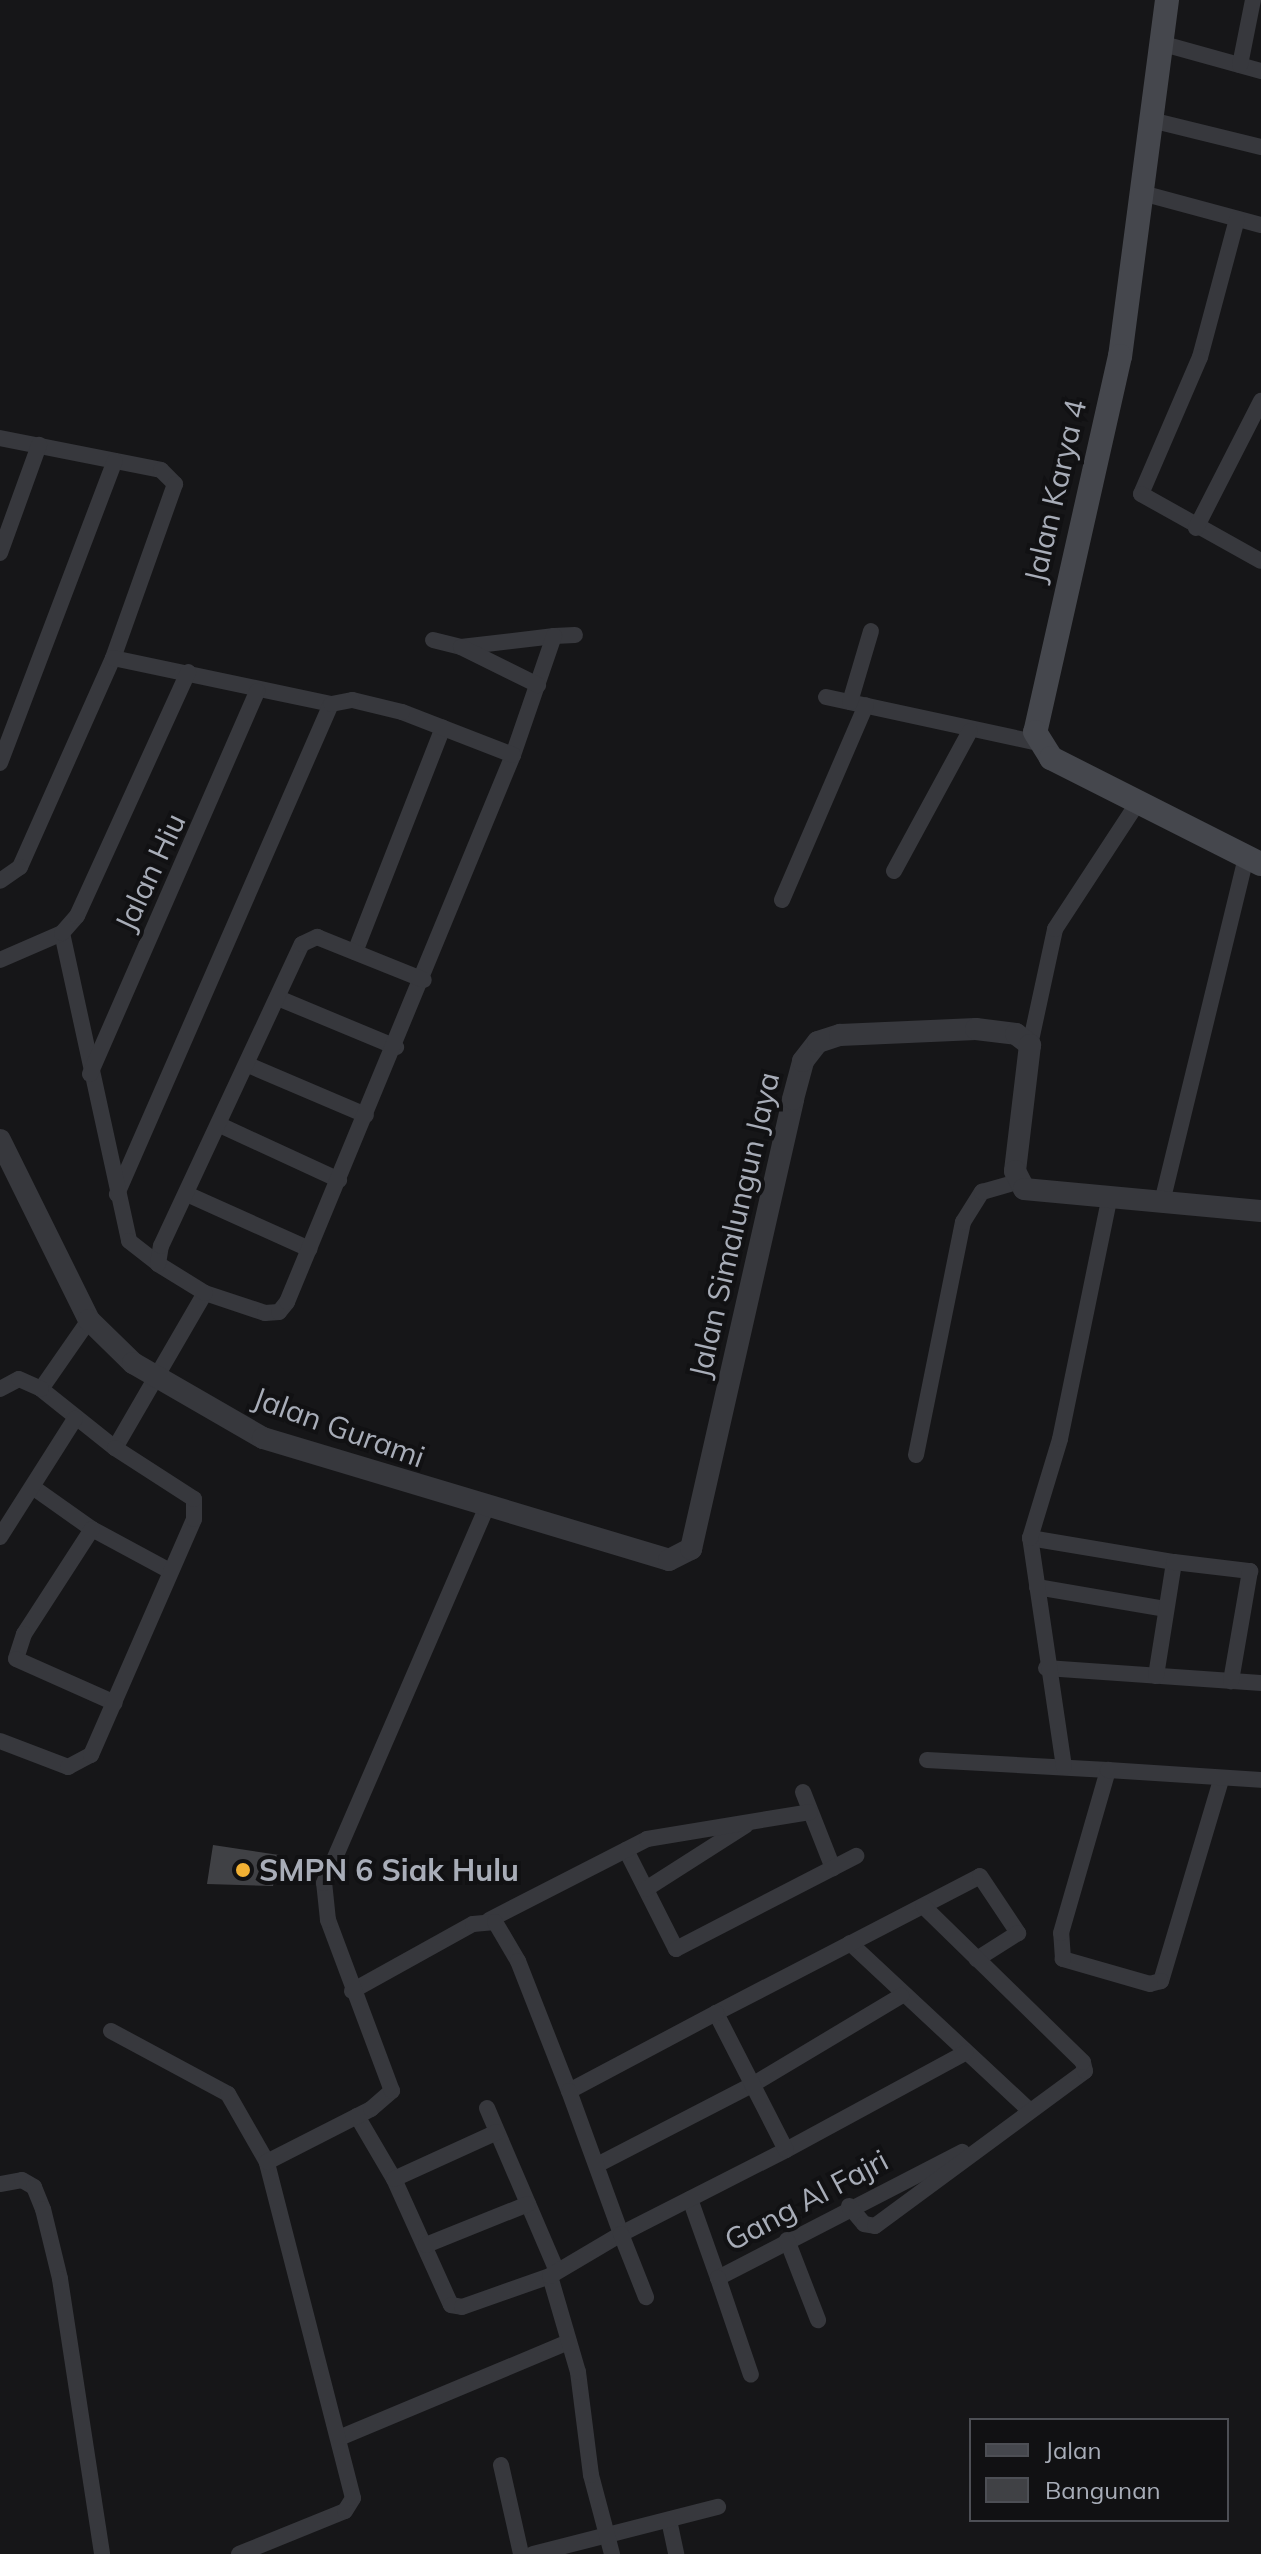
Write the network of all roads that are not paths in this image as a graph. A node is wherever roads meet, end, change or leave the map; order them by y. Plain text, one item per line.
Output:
1 (1167, 0) edge
2 (1253, 0) edge
3 (1160, 43) junction
4 (1240, 65) junction
5 (1261, 71) edge
6 (1151, 120) junction
7 (1261, 147) edge
8 (1142, 193) junction
9 (1237, 219) junction
10 (1261, 225) edge
11 (1261, 401) edge
12 (0, 438) edge
13 (39, 445) junction
14 (115, 461) junction
15 (1196, 528) junction
16 (0, 553) edge
17 (1261, 561) edge
18 (871, 631) dead end
19 (575, 635) dead end
20 (554, 636) junction
21 (433, 640) dead end
22 (461, 647) junction
23 (113, 658) junction
24 (188, 672) junction
25 (538, 685) junction
26 (257, 691) junction
27 (826, 697) dead end
28 (858, 703) junction
29 (331, 704) junction
30 (443, 728) junction
31 (970, 731) junction
32 (1038, 743) junction
33 (513, 755) junction
34 (0, 763) edge
35 (1138, 802) junction
36 (1254, 860) edge
37 (894, 871) dead end
38 (0, 881) edge
39 (782, 900) dead end
40 (62, 933) junction
41 (355, 952) junction
42 (0, 960) edge
43 (424, 980) junction
44 (278, 998) junction
45 (1030, 1045) junction
46 (396, 1047) junction
47 (248, 1065) junction
48 (90, 1074) junction
49 (366, 1115) junction
50 (222, 1126) junction
51 (0, 1140) edge
52 (339, 1180) junction
53 (1016, 1182) junction
54 (117, 1194) junction
55 (189, 1195) junction
56 (1110, 1195) junction
57 (1163, 1198) junction
58 (1261, 1211) edge
59 (309, 1249) junction
60 (158, 1264) junction
61 (205, 1293) junction
62 (89, 1320) junction
63 (159, 1378) junction
64 (2, 1383) edge
65 (41, 1389) junction
66 (75, 1419) junction
67 (115, 1448) junction
68 (916, 1455) dead end
69 (34, 1488) junction
70 (486, 1508) junction
71 (92, 1529) junction
72 (0, 1537) edge
73 (1030, 1538) junction
74 (691, 1549) joint
75 (1174, 1562) junction
76 (170, 1571) junction
77 (1037, 1587) junction
78 (1166, 1609) junction
79 (1046, 1668) junction
80 (1156, 1676) junction
81 (1231, 1681) junction
82 (1261, 1683) edge
83 (115, 1703) junction
84 (0, 1741) edge
85 (927, 1760) dead end
86 (1064, 1767) junction
87 (1108, 1770) junction
88 (1221, 1780) junction
89 (1261, 1780) edge
90 (803, 1792) dead end
91 (810, 1812) junction
92 (752, 1821) junction
93 (626, 1850) junction
94 (856, 1856) dead end
95 (833, 1868) junction
96 (646, 1889) junction
97 (923, 1906) junction
98 (489, 1920) junction
99 (850, 1943) junction
100 (977, 1959) junction
101 (352, 1991) junction
102 (901, 1996) junction
103 (716, 2013) junction
104 (111, 2031) dead end
105 (965, 2053) junction
106 (752, 2085) junction
107 (569, 2091) junction
108 (487, 2108) dead end
109 (1030, 2111) junction
110 (357, 2116) junction
111 (497, 2132) junction
112 (995, 2137) junction
113 (786, 2150) junction
114 (267, 2162) junction
115 (597, 2165) junction
116 (394, 2179) junction
117 (0, 2184) edge
118 (690, 2199) junction
119 (528, 2204) junction
120 (849, 2206) junction
121 (621, 2234) junction
122 (787, 2240) junction
123 (426, 2245) junction
124 (554, 2274) junction
125 (718, 2278) junction
126 (646, 2297) dead end
127 (818, 2320) dead end
128 (569, 2342) junction
129 (751, 2375) dead end
130 (339, 2438) junction
131 (501, 2465) dead end
132 (718, 2507) dead end
133 (669, 2520) junction
134 (608, 2537) junction
135 (258, 2551) edge
136 (102, 2554) edge
137 (239, 2554) edge
138 (521, 2554) edge
139 (533, 2554) edge
140 (612, 2554) edge
141 (676, 2554) edge

1 - 3 main road, Jalan Karya 4
2 - 4 street
3 - 4 street
3 - 6 main road, Jalan Karya 4
4 - 5 street
6 - 7 street
6 - 8 main road, Jalan Karya 4
8 - 9 street
8 - 32 main road, Jalan Karya 4
9 - 10 street
9 - 15 street
11 - 15 street
12 - 13 street
13 - 14 street
13 - 16 street
14 - 23 street
14 - 34 street
15 - 17 street
18 - 28 street
19 - 20 street
20 - 22 street
20 - 25 street
21 - 22 street
22 - 25 street
23 - 24 street
23 - 38 street
24 - 26 street
24 - 40 street
25 - 33 street
26 - 29 street
26 - 48 street, Jalan Hiu
27 - 28 street
28 - 31 street
28 - 39 street
29 - 30 street
29 - 54 street
30 - 33 street
30 - 41 street
31 - 32 street
31 - 37 street
32 - 35 main road
33 - 43 street
35 - 36 main road
35 - 45 street
36 - 57 street
40 - 42 street
40 - 48 street
41 - 43 street
41 - 44 street
43 - 46 street
44 - 46 street
44 - 47 street
45 - 53 street
45 - 74 street, Jalan Simalungun Jaya
46 - 49 street
47 - 49 street
47 - 50 street
48 - 54 street
49 - 52 street
50 - 52 street
50 - 55 street
51 - 62 street, Jalan Gurami
52 - 59 street
53 - 56 street
53 - 68 street
54 - 60 street
55 - 59 street
55 - 60 street
56 - 57 street
56 - 73 street
57 - 58 street
59 - 61 street
60 - 61 street
61 - 63 street
62 - 63 street, Jalan Gurami
62 - 65 street
63 - 67 street
63 - 70 street, Jalan Gurami
64 - 65 street
65 - 66 street
66 - 67 street
66 - 69 street
67 - 76 street
69 - 71 street
69 - 72 street
70 - 74 street, Jalan Gurami
70 - 101 street
71 - 76 street
71 - 83 street
73 - 75 street
73 - 77 street
75 - 78 street
75 - 81 street
76 - 83 street
77 - 78 street
77 - 79 street
78 - 80 street
79 - 80 street
79 - 86 street
80 - 81 street
81 - 82 street
83 - 84 street
85 - 86 street
86 - 87 street
87 - 88 street
87 - 88 street
88 - 89 street
90 - 91 street
91 - 92 street
91 - 95 street
92 - 93 street
92 - 96 street
93 - 96 street
93 - 98 street
94 - 95 street
95 - 96 street
97 - 99 street
97 - 100 street
97 - 100 street
98 - 101 street
98 - 107 street
99 - 102 street
99 - 103 street
100 - 109 street
101 - 110 street
102 - 105 street
102 - 106 street
103 - 106 street, Gang Al Fajri
103 - 107 street
104 - 114 street
105 - 109 street
105 - 113 street
106 - 113 street, Gang Al Fajri
106 - 115 street
107 - 115 street
108 - 111 street
109 - 112 street
110 - 114 street
110 - 116 street
111 - 116 street
111 - 119 street
112 - 120 street, Gang Al Fajri
112 - 120 street
113 - 118 street, Gang Al Fajri
114 - 130 street
115 - 121 street
116 - 123 street
117 - 136 street
118 - 121 street, Gang Al Fajri
118 - 125 street, Gang Al Fajri
119 - 123 street
119 - 124 street
120 - 122 street, Gang Al Fajri
121 - 124 street, Gang Al Fajri
121 - 126 street
122 - 125 street, Gang Al Fajri
122 - 127 street
123 - 124 street, Gang Al Fajri
124 - 128 street
125 - 129 street
128 - 130 street
128 - 134 street
130 - 135 street
131 - 138 street
132 - 133 street
133 - 134 street
133 - 141 street
134 - 139 street
134 - 140 street
135 - 137 street

